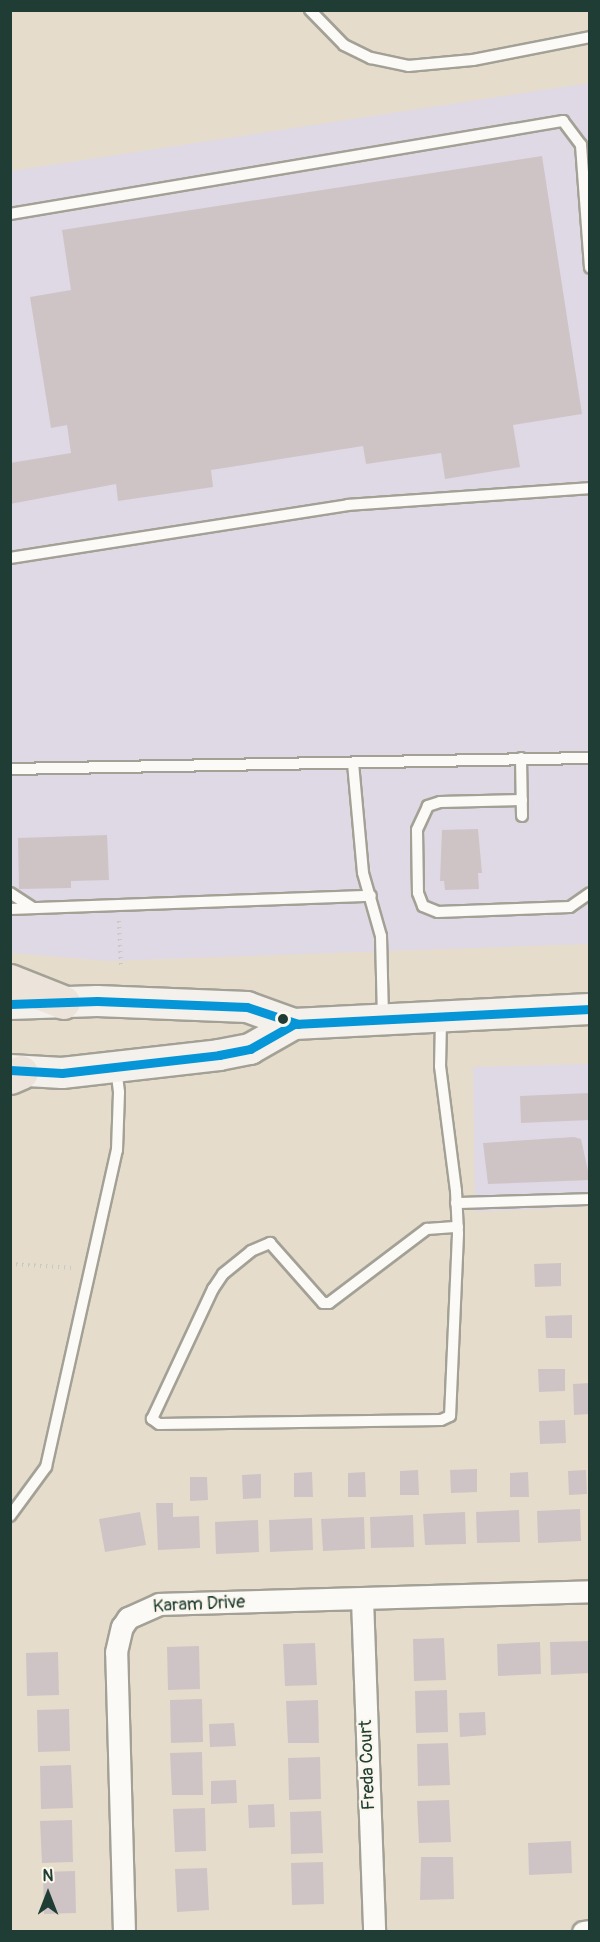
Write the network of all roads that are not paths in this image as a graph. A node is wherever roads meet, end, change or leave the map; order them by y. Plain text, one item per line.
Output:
1 (310, 10) edge
2 (590, 37) edge
3 (10, 214) edge
4 (590, 268) edge
5 (590, 488) edge
6 (10, 558) edge
7 (521, 758) junction
8 (590, 758) edge
9 (353, 763) junction
10 (10, 769) edge
11 (522, 800) junction
12 (522, 816) dead end
13 (590, 893) edge
14 (10, 894) edge
15 (370, 896) junction
16 (34, 908) junction
17 (10, 909) edge
18 (10, 981) edge
19 (63, 1002) junction
20 (10, 1004) edge
21 (590, 1009) edge
22 (441, 1017) junction
23 (382, 1020) junction
24 (294, 1024) junction
25 (116, 1068) junction
26 (14, 1073) edge
27 (590, 1199) edge
28 (456, 1203) junction
29 (458, 1227) junction
30 (10, 1516) edge
31 (590, 1591) edge
32 (362, 1599) junction
33 (590, 1931) edge
34 (124, 1932) edge
35 (374, 1932) edge
36 (583, 1932) edge

1 - 2 lane
3 - 4 lane
5 - 6 lane
7 - 8 lane
7 - 9 lane
7 - 11 lane
9 - 10 lane
9 - 15 lane
11 - 12 lane
11 - 13 lane
14 - 16 lane
15 - 16 lane
15 - 23 lane
16 - 17 lane
18 - 19 highway
19 - 20 main road
19 - 24 main road
21 - 22 main road
22 - 23 main road
22 - 28 lane
23 - 24 main road
24 - 25 main road
25 - 26 main road
25 - 30 lane
27 - 28 lane
28 - 29 lane
29 - 29 lane
31 - 32 street, Karam Drive
32 - 34 street, Karam Drive
32 - 35 street, Freda Court
33 - 36 street

